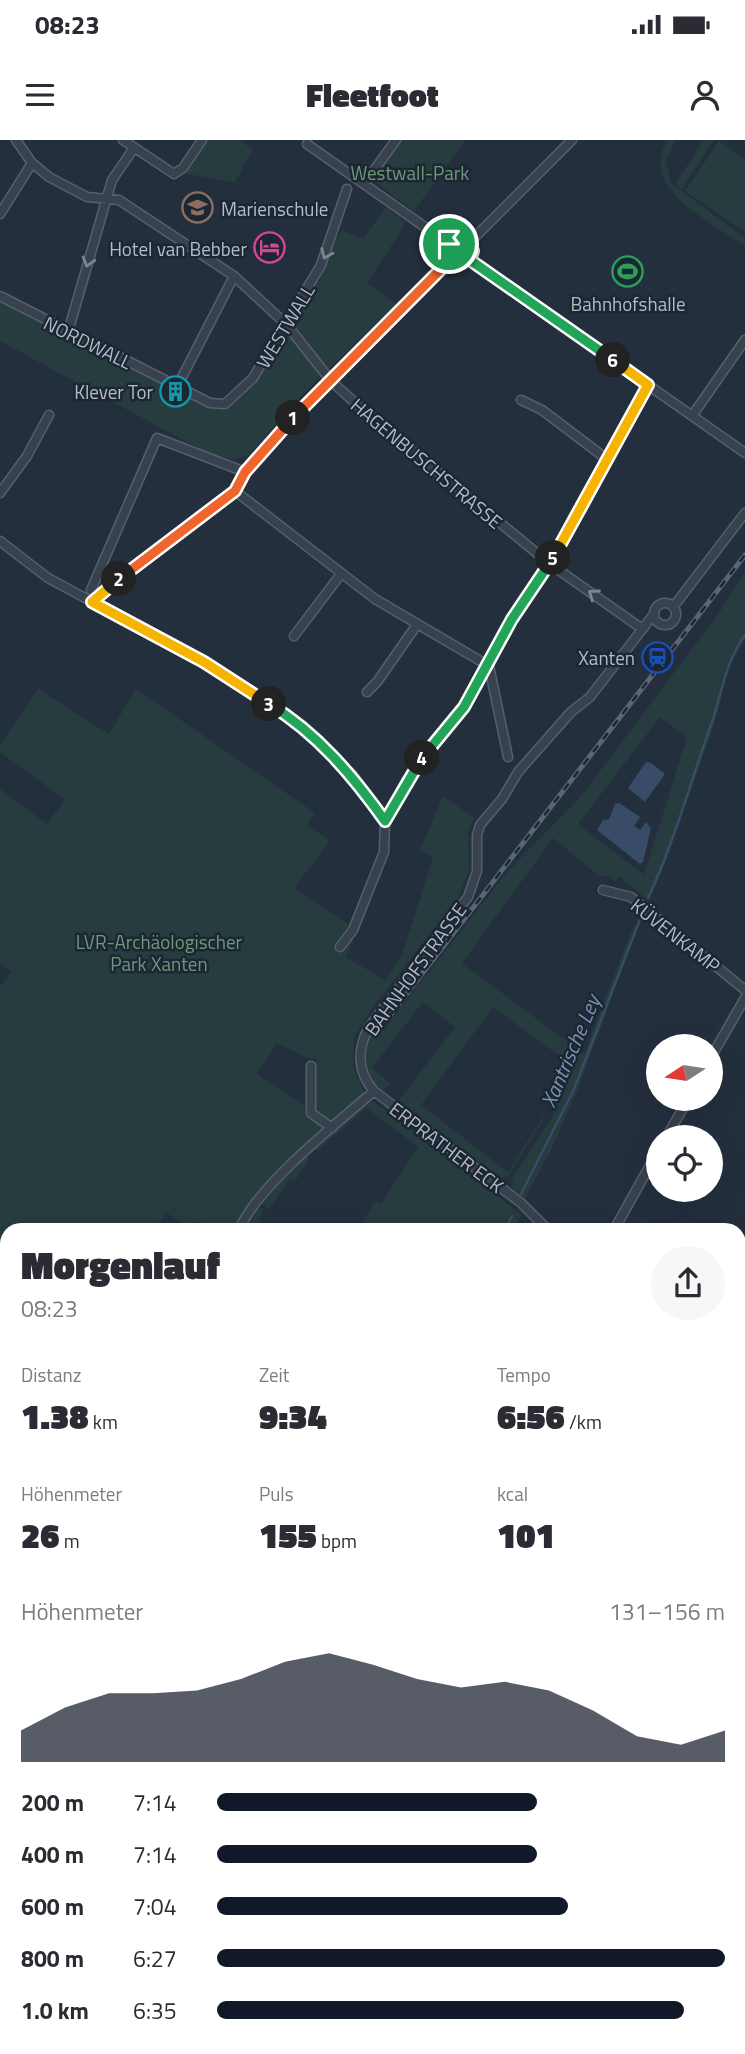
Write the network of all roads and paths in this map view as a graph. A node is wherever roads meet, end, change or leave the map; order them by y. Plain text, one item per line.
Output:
1 (16, 140) edge
2 (123, 140) edge
3 (202, 140) edge
4 (396, 140) edge
5 (572, 140) edge
6 (307, 144) dead end
7 (134, 148) junction
8 (32, 163) junction
9 (350, 184) junction
10 (364, 184) junction
11 (106, 197) junction
12 (0, 214) edge
13 (469, 243) junction
14 (449, 244) junction
15 (470, 260) junction
16 (450, 261) junction
17 (234, 276) junction
18 (0, 296) edge
19 (287, 325) junction
20 (68, 332) junction
21 (745, 340) edge
22 (331, 381) junction
23 (178, 385) junction
24 (648, 385) junction
25 (521, 400) dead end
26 (50, 415) dead end
27 (692, 416) junction
28 (745, 453) edge
29 (608, 460) junction
30 (245, 472) junction
31 (235, 491) junction
32 (0, 492) edge
33 (745, 513) edge
34 (0, 541) edge
35 (550, 564) junction
36 (341, 574) junction
37 (91, 590) dead end
38 (92, 602) junction
39 (674, 606) junction
40 (654, 614) junction
41 (416, 626) junction
42 (641, 628) junction
43 (294, 636) dead end
44 (489, 666) junction
45 (367, 692) dead end
46 (508, 757) dead end
47 (385, 821) junction
48 (603, 890) dead end
49 (340, 947) dead end
50 (745, 990) edge
51 (745, 998) edge
52 (723, 1036) edge
53 (360, 1055) joint
54 (311, 1066) dead end
55 (374, 1091) junction
56 (332, 1128) junction
57 (646, 1173) edge
58 (244, 1223) edge
59 (541, 1223) edge
60 (618, 1223) edge

1 - 8 street, HAGENBUSCHSTRASSE
2 - 7 street
3 - 7 street
4 - 10 street
5 - 13 street
6 - 9 street
7 - 11 street
8 - 11 street, HAGENBUSCHSTRASSE
8 - 12 street
9 - 10 street
9 -> 19 street, WESTWALL
10 - 14 street
11 - 17 street, HAGENBUSCHSTRASSE
11 -> 20 street
13 - 14 street
13 - 15 street
14 - 16 street
15 - 16 street
15 - 24 street
16 - 22 street
17 - 19 street, HAGENBUSCHSTRASSE
17 - 23 street
18 - 20 street, NORDWALL
19 - 22 street, HAGENBUSCHSTRASSE
19 - 23 street, WESTWALL
20 - 23 street, NORDWALL
21 - 27 street
22 - 30 street
22 - 35 street, HAGENBUSCHSTRASSE
24 - 27 street
24 - 29 street
25 - 29 street
26 - 32 street
27 - 28 street
29 - 35 street
30 - 31 street
30 - 37 street
31 - 36 street
31 - 38 street
33 - 39 street
34 - 38 street
42 -> 35 street, HAGENBUSCHSTRASSE
35 - 44 street
36 - 41 street
36 - 43 street
38 - 47 street
39 - 40 street, BAHNHOFSTRASSE
39 - 40 street
40 - 42 street, BAHNHOFSTRASSE
41 - 44 street
41 - 45 street
42 - 53 street, BAHNHOFSTRASSE
44 - 46 street
44 - 47 street
47 - 49 street
48 - 50 street, KÜVENKAMP
51 - 52 street
53 - 55 street, ERPRATHER ECK
54 - 56 street
55 - 56 street
55 - 59 street, ERPRATHER ECK
56 - 58 street
57 - 60 street

